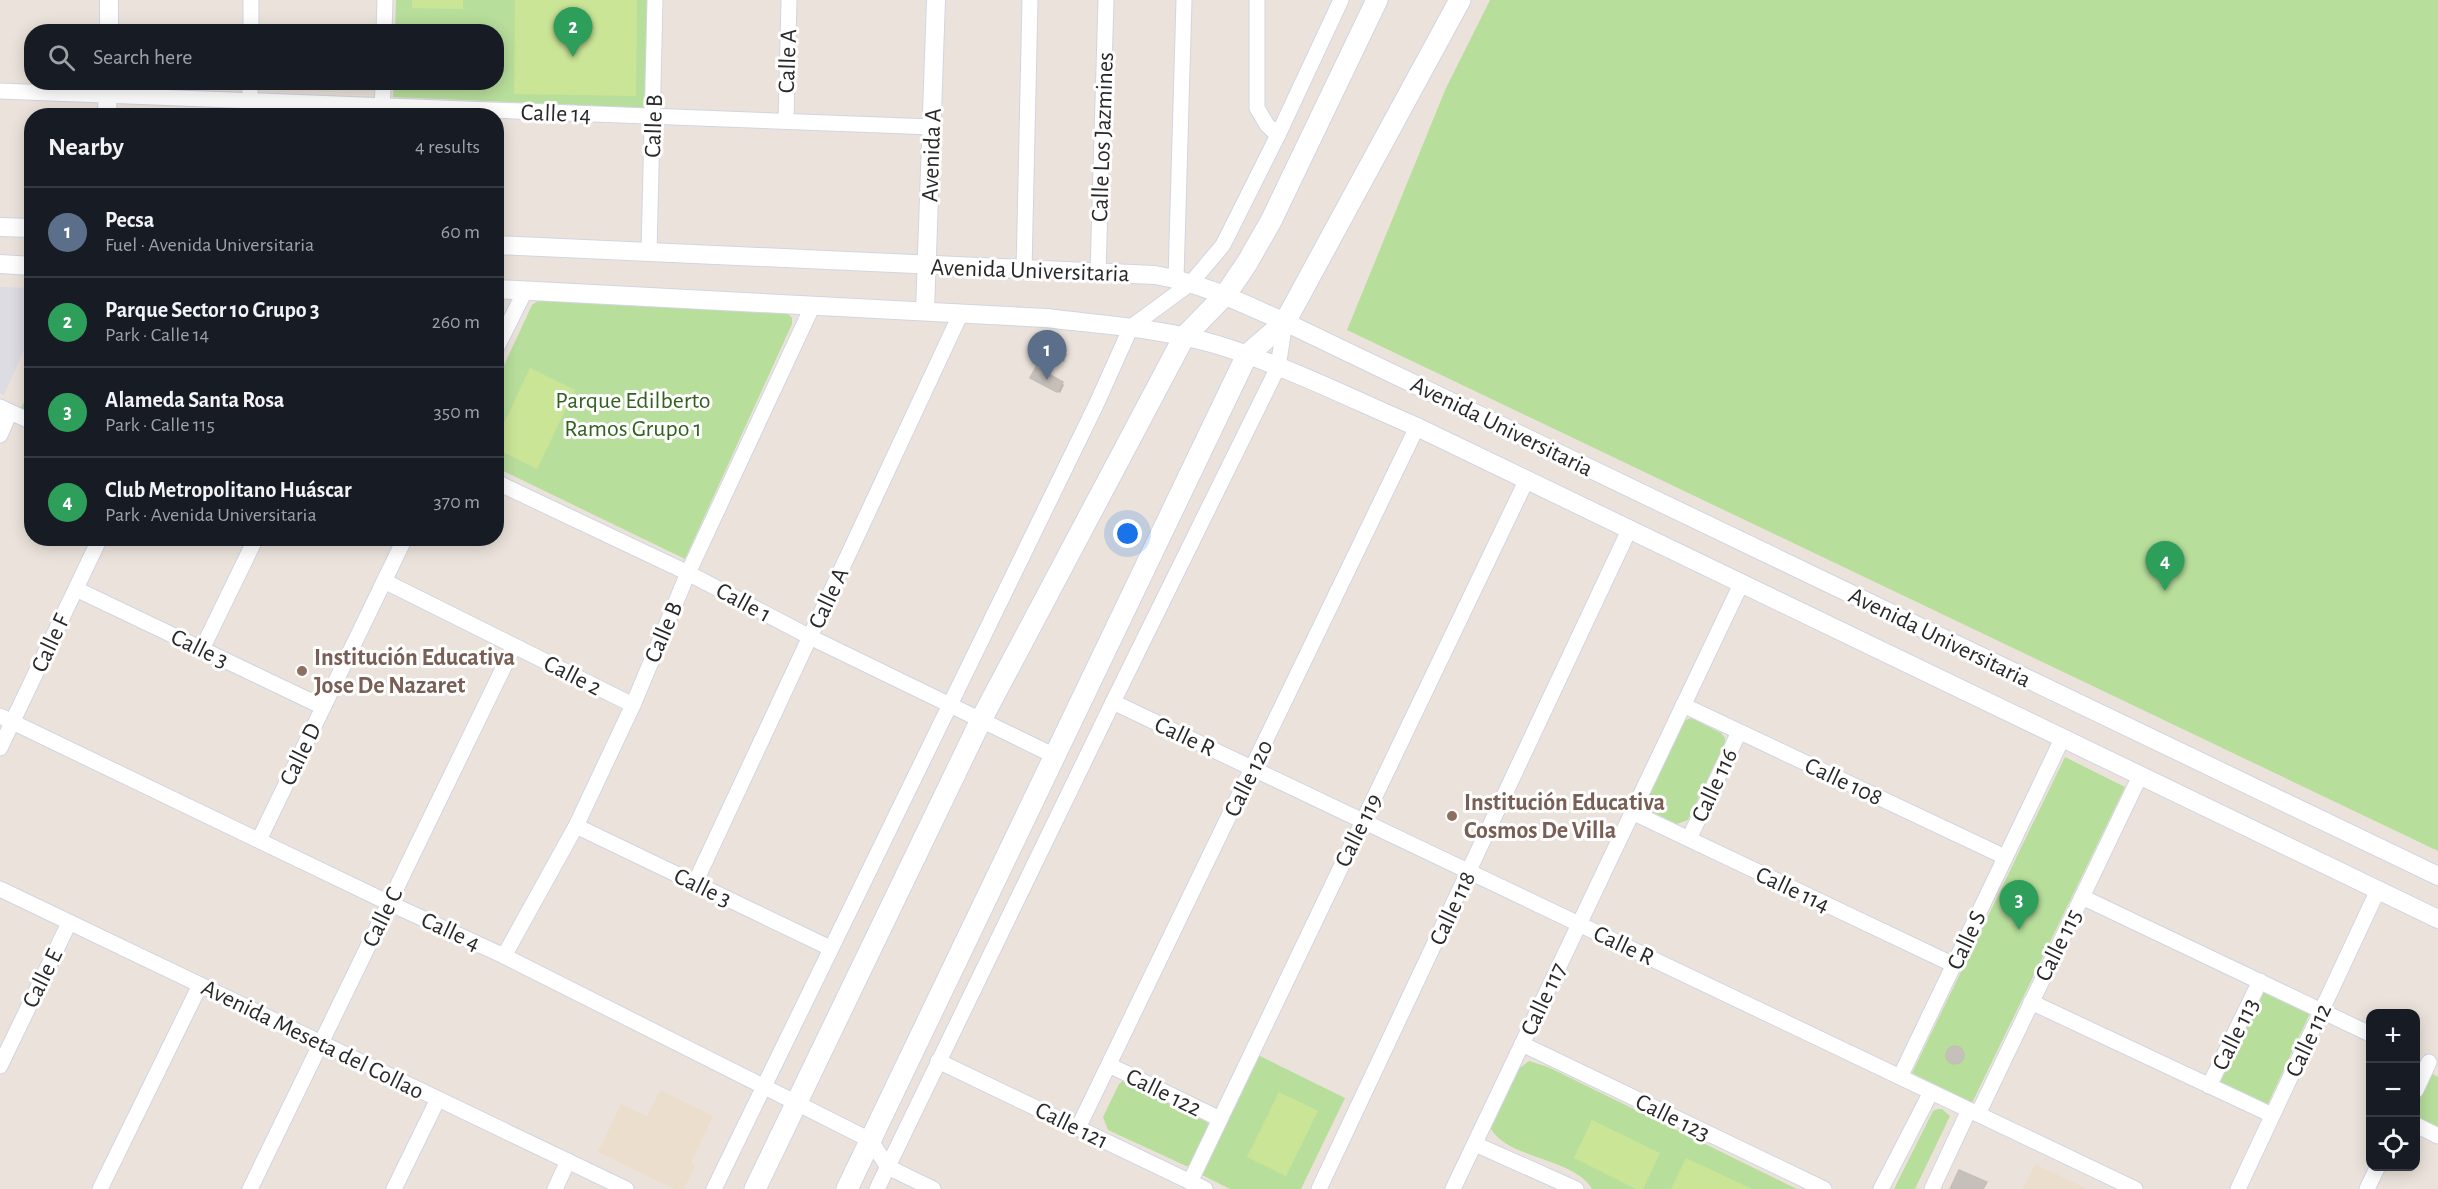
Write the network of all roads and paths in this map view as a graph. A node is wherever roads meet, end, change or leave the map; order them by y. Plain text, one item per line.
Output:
1 (109, 0) edge
2 (251, 0) edge
3 (385, 0) edge
4 (656, 0) edge
5 (789, 0) edge
6 (936, 0) edge
7 (1030, 0) edge
8 (1106, 0) edge
9 (1184, 0) edge
10 (1257, 0) edge
11 (1341, 0) edge
12 (1377, 0) edge
13 (1460, 0) edge
14 (109, 24) edge
15 (251, 24) edge
16 (384, 24) edge
17 (54, 90) edge
18 (108, 90) edge
19 (120, 90) edge
20 (250, 90) edge
21 (383, 90) edge
22 (0, 91) edge
23 (250, 101) junction
24 (107, 108) edge
25 (342, 108) edge
26 (382, 108) edge
27 (504, 113) edge
28 (653, 116) junction
29 (786, 121) junction
30 (932, 127) junction
31 (1278, 135) junction
32 (0, 227) edge
33 (24, 228) edge
34 (504, 245) edge
35 (649, 253) junction
36 (0, 264) edge
37 (24, 266) edge
38 (927, 266) junction
39 (1024, 270) junction
40 (1098, 273) junction
41 (1183, 281) junction
42 (504, 290) edge
43 (525, 291) junction
44 (1226, 294) junction
45 (813, 305) junction
46 (925, 311) junction
47 (961, 313) junction
48 (1285, 322) junction
49 (1131, 327) junction
50 (504, 333) edge
51 (1184, 337) junction
52 (1248, 355) junction
53 (1278, 367) junction
54 (5, 410) edge
55 (24, 418) edge
56 (1417, 427) junction
57 (0, 435) edge
58 (1527, 479) junction
59 (504, 486) edge
60 (1630, 528) junction
61 (96, 546) edge
62 (252, 546) edge
63 (401, 546) edge
64 (688, 573) junction
65 (384, 581) junction
66 (1742, 582) junction
67 (76, 589) junction
68 (810, 637) junction
69 (514, 646) junction
70 (202, 649) junction
71 (1113, 702) junction
72 (949, 704) junction
73 (633, 705) junction
74 (1683, 705) junction
75 (323, 707) junction
76 (6, 719) edge
77 (981, 720) junction
78 (1739, 732) junction
79 (2063, 737) junction
80 (0, 748) edge
81 (1055, 756) junction
82 (1252, 768) junction
83 (2140, 776) junction
84 (1632, 812) junction
85 (1363, 821) junction
86 (576, 826) junction
87 (1689, 839) junction
88 (259, 840) junction
89 (2005, 857) junction
90 (1469, 871) junction
91 (2438, 876) edge
92 (695, 883) junction
93 (0, 890) edge
94 (2378, 890) junction
95 (2082, 897) junction
96 (389, 903) junction
97 (2438, 919) edge
98 (69, 922) junction
99 (1579, 924) junction
100 (830, 948) junction
101 (504, 956) junction
102 (1954, 965) junction
103 (2260, 981) junction
104 (200, 985) junction
105 (2031, 1002) junction
106 (2321, 1010) junction
107 (2366, 1032) edge
108 (321, 1043) junction
109 (1522, 1044) junction
110 (938, 1061) junction
111 (2428, 1062) edge
112 (1109, 1065) junction
113 (0, 1066) edge
114 (1900, 1077) junction
115 (2420, 1079) edge
116 (2209, 1086) junction
117 (764, 1087) junction
118 (1931, 1092) junction
119 (438, 1099) junction
120 (797, 1104) junction
121 (1973, 1112) junction
122 (2272, 1115) junction
123 (1220, 1119) junction
124 (2420, 1127) edge
125 (1078, 1128) junction
126 (2438, 1136) edge
127 (870, 1140) junction
128 (1475, 1144) junction
129 (568, 1161) junction
130 (888, 1167) junction
131 (2376, 1171) edge
132 (1190, 1182) junction
133 (99, 1189) edge
134 (250, 1189) edge
135 (394, 1189) edge
136 (555, 1189) edge
137 (626, 1189) edge
138 (714, 1189) edge
139 (756, 1189) edge
140 (847, 1189) edge
141 (878, 1189) edge
142 (933, 1189) edge
143 (1205, 1189) edge
144 (1318, 1189) edge
145 (1453, 1189) edge
146 (1576, 1189) edge
147 (1824, 1189) edge
148 (1881, 1189) edge
149 (1932, 1189) edge
150 (2135, 1189) edge
151 (2238, 1189) edge
152 (2367, 1189) edge

1 - 14 street
2 - 15 street
3 - 16 street
4 - 28 street, Calle B
5 - 29 street, Calle A
6 - 30 street, Avenida A
7 - 39 street
8 - 40 street, Calle Los Jazmines
9 - 41 street
10 - 31 street
11 - 31 street
12 - 44 main road
13 - 48 main road
17 - 22 street, Calle 14
18 - 24 street
19 - 23 street, Calle 14
20 - 23 street
21 - 26 street
23 - 25 street, Calle 14
27 - 28 street, Calle 14
28 - 29 street, Calle 14
28 - 35 street, Calle B
29 - 30 street, Calle 14
30 - 38 street, Avenida A
31 - 41 street
32 - 33 street
34 - 35 street, Avenida Universitaria
35 - 38 street, Avenida Universitaria
36 - 37 street
38 - 39 street, Avenida Universitaria
38 - 46 street, Avenida A
39 - 40 street, Avenida Universitaria
40 - 41 street, Avenida Universitaria
41 - 44 street, Avenida Universitaria
41 - 49 street
42 - 43 street, Avenida Universitaria
43 - 45 street, Avenida Universitaria
43 - 50 street
44 - 48 street, Avenida Universitaria
44 - 51 main road
45 - 46 street, Avenida Universitaria
45 - 64 street, Calle B
46 - 47 street, Avenida Universitaria
47 - 49 street, Avenida Universitaria
47 - 68 street, Calle A
48 - 52 main road
48 - 53 street
48 - 91 street, Avenida Universitaria
49 - 51 street, Avenida Universitaria
49 - 72 street
51 - 52 street, Avenida Universitaria
51 - 77 main road
52 - 53 street, Avenida Universitaria
52 - 81 main road
53 - 56 street, Avenida Universitaria
53 - 71 street
54 - 55 street
54 - 57 street
56 - 58 street, Avenida Universitaria
56 - 82 street, Calle 120
58 - 60 street, Avenida Universitaria
58 - 85 street, Calle 119
59 - 64 street, Calle 1
60 - 66 street, Avenida Universitaria
60 - 90 street, Calle 118
61 - 67 street, Calle F
62 - 70 street
63 - 65 street, Calle D
64 - 68 street, Calle 1
64 - 73 street, Calle B
65 - 69 street, Calle 2
65 - 75 street, Calle D
66 - 74 street, Calle 117
66 - 79 street, Avenida Universitaria
67 - 70 street, Calle 3
67 - 76 street, Calle F
68 - 72 street, Calle 1
68 - 92 street, Calle A
69 - 73 street, Calle 2
69 - 96 street, Calle C
70 - 75 street, Calle 3
71 - 82 street, Calle R
71 - 110 street
72 - 77 street, Calle 1
72 - 100 street
73 - 86 street, Calle B
74 - 78 street, Calle 108
74 - 84 street, Calle 117
75 - 88 street, Calle D
76 - 80 street, Calle F
76 - 88 street, Calle 4
77 - 81 street, Calle 1
77 - 120 main road
78 - 87 street, Calle 116
78 - 89 street, Calle 108
79 - 83 street, Avenida Universitaria
79 - 89 street, Calle S
81 - 127 main road
82 - 85 street, Calle R
82 - 112 street, Calle 120
83 - 94 street, Avenida Universitaria
83 - 95 street, Calle 115
84 - 87 street, Calle 114
84 - 99 street, Calle 117
85 - 90 street, Calle R
85 - 123 street, Calle 119
86 - 92 street, Calle 3
86 - 101 street, Calle B
87 - 102 street, Calle 114
88 - 96 street, Calle 4
89 - 102 street, Calle S
90 - 99 street, Calle R
90 - 144 street, Calle 118
92 - 100 street, Calle 3
93 - 98 street, Avenida Meseta del Collao
94 - 97 street, Avenida Universitaria
94 - 106 street, Calle 112
95 - 103 street
95 - 105 street, Calle 115
96 - 101 street, Calle 4
96 - 108 street, Calle C
98 - 104 street, Avenida Meseta del Collao
98 - 113 street, Calle E
99 - 109 street, Calle 117
99 - 114 street, Calle R
100 - 117 street
101 - 117 street, Calle 4
102 - 114 street, Calle S
103 - 106 street
103 - 116 street, Calle 113
104 - 108 street, Avenida Meseta del Collao
104 - 133 street
105 - 116 street
105 - 121 street, Calle 115
106 - 107 street
106 - 122 street, Calle 112
108 - 119 street, Avenida Meseta del Collao
108 - 134 street, Calle C
109 - 128 street, Calle 117
109 - 147 street, Calle 123
110 - 125 street, Calle 121
110 - 130 street
111 - 115 street
112 - 123 street, Calle 122
112 - 125 street, Calle 120
114 - 118 street, Calle R
116 - 122 street
117 - 120 street, Calle 4
117 - 138 street
118 - 121 street, Calle R
118 - 148 street
119 - 129 street, Avenida Meseta del Collao
119 - 135 street
120 - 127 street, Calle 4
120 - 139 main road
121 - 149 street, Calle 115
121 - 150 street, Calle R
122 - 151 street, Calle 112
123 - 132 street, Calle 119
124 - 126 street
125 - 132 street, Calle 121
127 - 130 street
127 - 140 main road
128 - 145 street, Calle 117
128 - 146 street
129 - 136 street
129 - 137 street, Avenida Meseta del Collao
130 - 141 street
130 - 142 street
131 - 152 street
132 - 143 street, Calle 121

